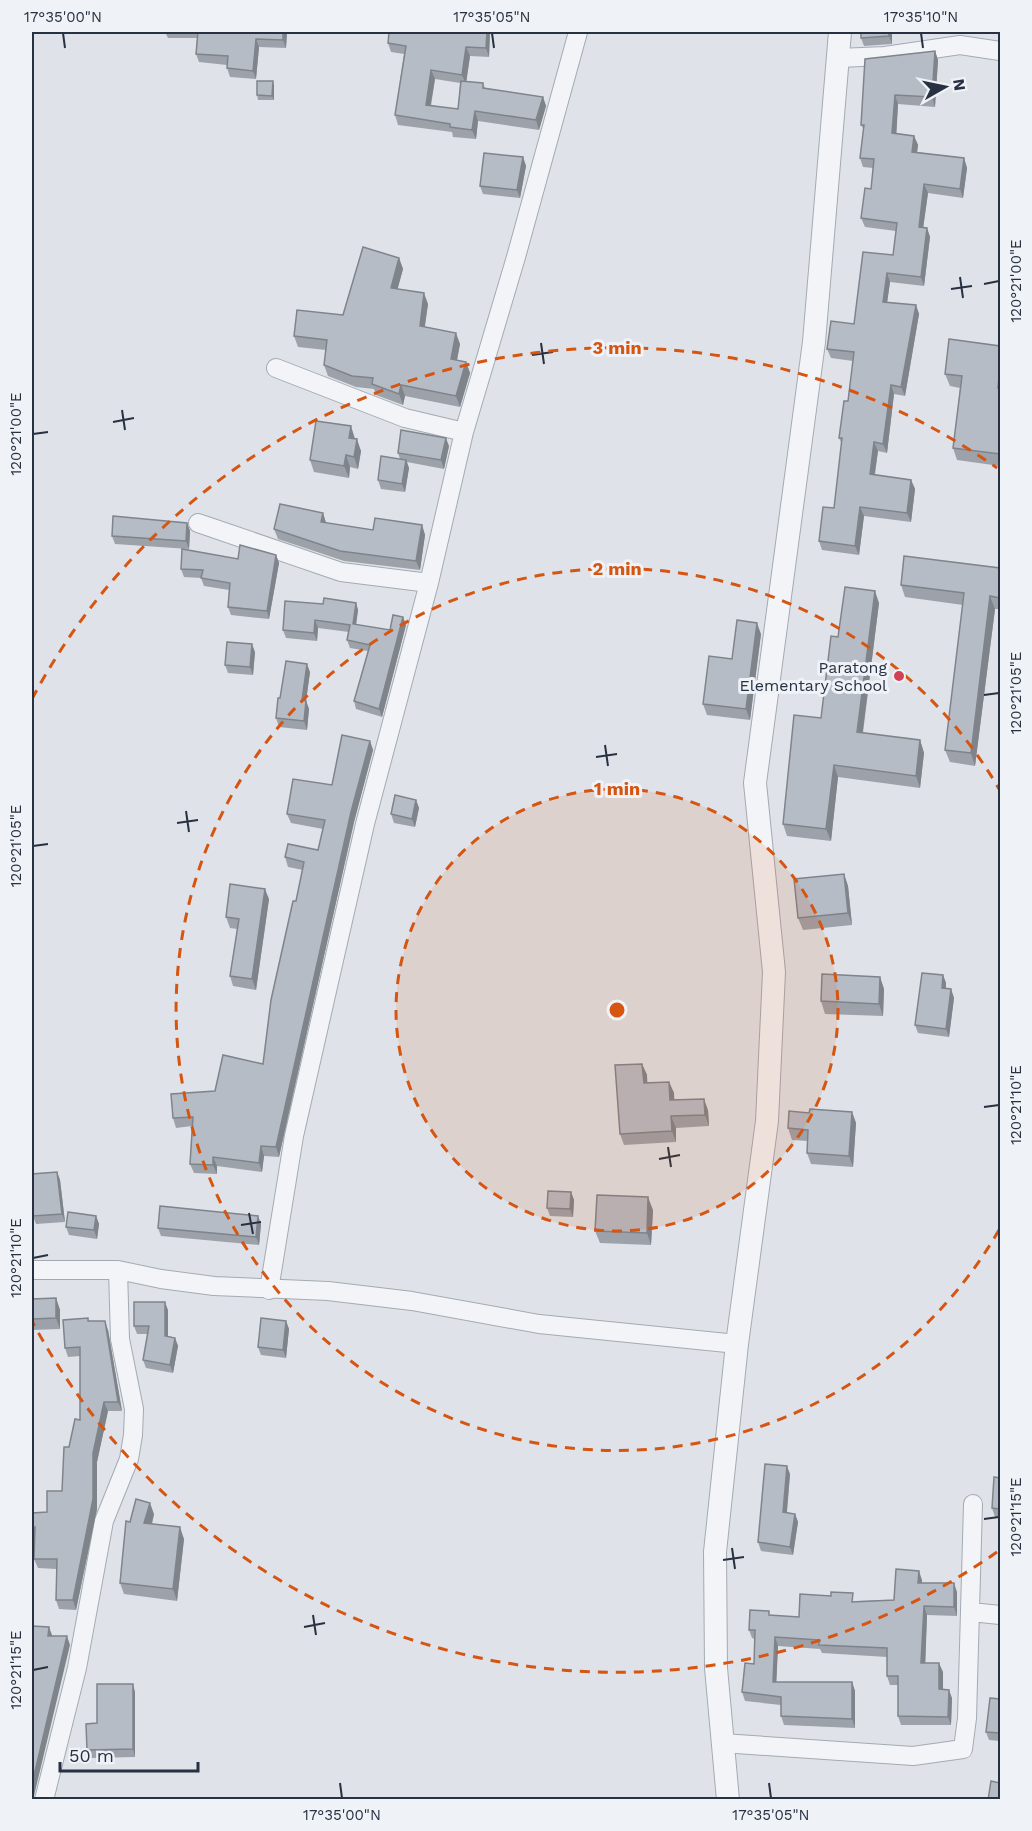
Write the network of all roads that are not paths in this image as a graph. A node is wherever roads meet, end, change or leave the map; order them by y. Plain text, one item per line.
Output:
1 (578, 32) edge
2 (840, 32) edge
3 (1000, 51) edge
4 (839, 58) junction
5 (276, 368) dead end
6 (464, 432) junction
7 (198, 524) dead end
8 (429, 583) junction
9 (32, 1270) edge
10 (118, 1270) junction
11 (269, 1290) junction
12 (737, 1344) junction
13 (974, 1503) dead end
14 (970, 1612) junction
15 (1000, 1616) edge
16 (722, 1743) junction
17 (45, 1800) edge
18 (728, 1800) edge

1 - 6 street
2 - 4 street
3 - 4 street
4 - 12 street
5 - 6 street
6 - 8 street
7 - 8 street
8 - 11 street
9 - 10 street
10 - 11 street
10 - 17 street
11 - 12 street
12 - 16 street
13 - 14 street
14 - 15 street
14 - 16 street
16 - 18 street

